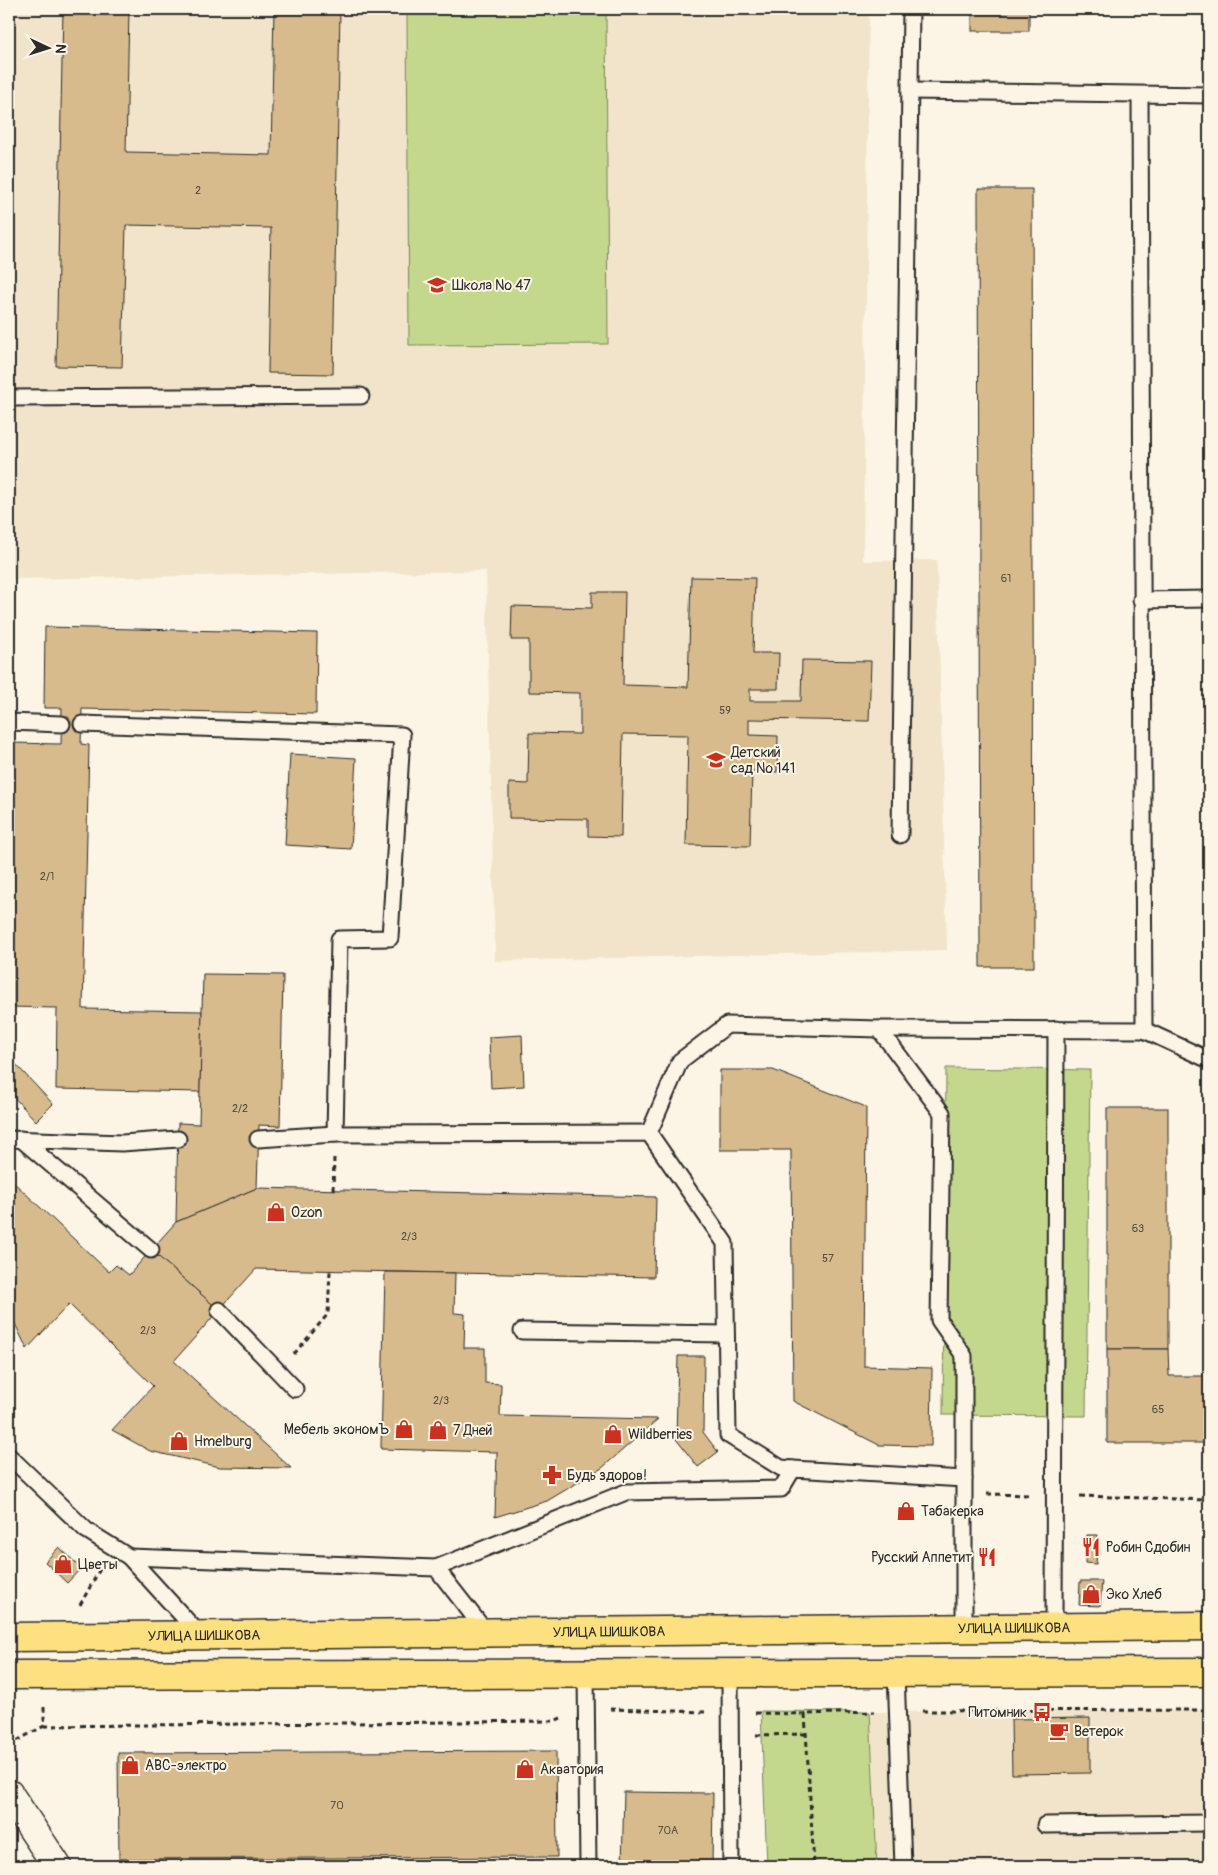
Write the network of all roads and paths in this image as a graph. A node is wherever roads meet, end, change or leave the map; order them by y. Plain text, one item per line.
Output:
1 (911, 9) edge
2 (910, 91) junction
3 (1140, 94) junction
4 (1209, 96) edge
5 (361, 396) dead end
6 (9, 398) edge
7 (1209, 599) edge
8 (1141, 600) junction
9 (9, 722) edge
10 (62, 724) dead end
11 (82, 724) dead end
12 (900, 835) dead end
13 (879, 1029) junction
14 (1056, 1029) junction
15 (1144, 1030) junction
16 (1209, 1060) edge
17 (650, 1133) junction
18 (335, 1134) junction
19 (15, 1139) edge
20 (178, 1139) dead end
21 (258, 1139) dead end
22 (333, 1190) dead end
23 (151, 1250) dead end
24 (330, 1270) dead end
25 (219, 1310) dead end
26 (522, 1331) dead end
27 (726, 1334) junction
28 (279, 1371) junction
29 (296, 1389) dead end
30 (9, 1456) edge
31 (793, 1469) junction
32 (964, 1479) junction
33 (1178, 1499) dead end
34 (1209, 1500) edge
35 (113, 1547) junction
36 (129, 1557) junction
37 (436, 1568) junction
38 (78, 1608) dead end
39 (1209, 1626) edge
40 (1054, 1627) junction
41 (964, 1628) junction
42 (486, 1632) junction
43 (200, 1635) junction
44 (9, 1637) edge
45 (1209, 1672) edge
46 (896, 1673) junction
47 (586, 1674) junction
48 (730, 1674) junction
49 (9, 1675) edge
50 (44, 1675) junction
51 (587, 1708) junction
52 (1209, 1710) edge
53 (897, 1711) junction
54 (730, 1713) junction
55 (806, 1714) junction
56 (44, 1726) junction
57 (807, 1734) junction
58 (730, 1736) junction
59 (9, 1745) edge
60 (9, 1794) edge
61 (1209, 1823) edge
62 (1045, 1825) dead end
63 (56, 1866) edge
64 (588, 1866) edge
65 (731, 1866) edge
66 (814, 1866) edge
67 (902, 1866) edge

1 - 2 lane
2 - 3 lane
2 - 12 lane
3 - 4 lane
3 - 8 lane
5 - 6 lane
7 - 8 lane
8 - 15 lane
9 - 10 lane
11 - 18 lane
13 - 14 lane
13 - 17 lane
13 - 32 lane
14 - 15 lane
14 - 40 lane
15 - 16 lane
17 - 18 lane
17 - 27 lane
18 - 21 lane
18 - 22 path
19 - 20 lane
19 - 23 lane
24 - 28 path
25 - 28 lane
26 - 27 lane
27 - 31 lane
28 - 29 lane
30 - 35 lane
31 - 32 lane
31 - 37 lane
32 - 41 lane
33 - 34 path
35 - 36 lane
35 - 38 path
36 - 37 lane
36 - 43 lane
37 - 42 lane
39 - 40 main road, УЛИЦА ШИШКОВА
40 - 41 main road, УЛИЦА ШИШКОВА
41 - 42 main road, УЛИЦА ШИШКОВА
42 - 43 main road, УЛИЦА ШИШКОВА
43 - 44 main road, УЛИЦА ШИШКОВА
45 - 46 main road
46 - 48 main road
46 - 53 lane
47 - 48 main road
47 - 50 main road
47 - 51 lane
48 - 54 lane
49 - 50 main road
50 - 56 path
51 - 54 path
51 - 56 path
51 - 64 lane
52 - 53 path
53 - 55 path
53 - 67 lane
54 - 55 path
54 - 58 lane
55 - 57 path
56 - 59 path
57 - 58 path
57 - 66 path
58 - 65 lane
60 - 63 street
61 - 62 lane

